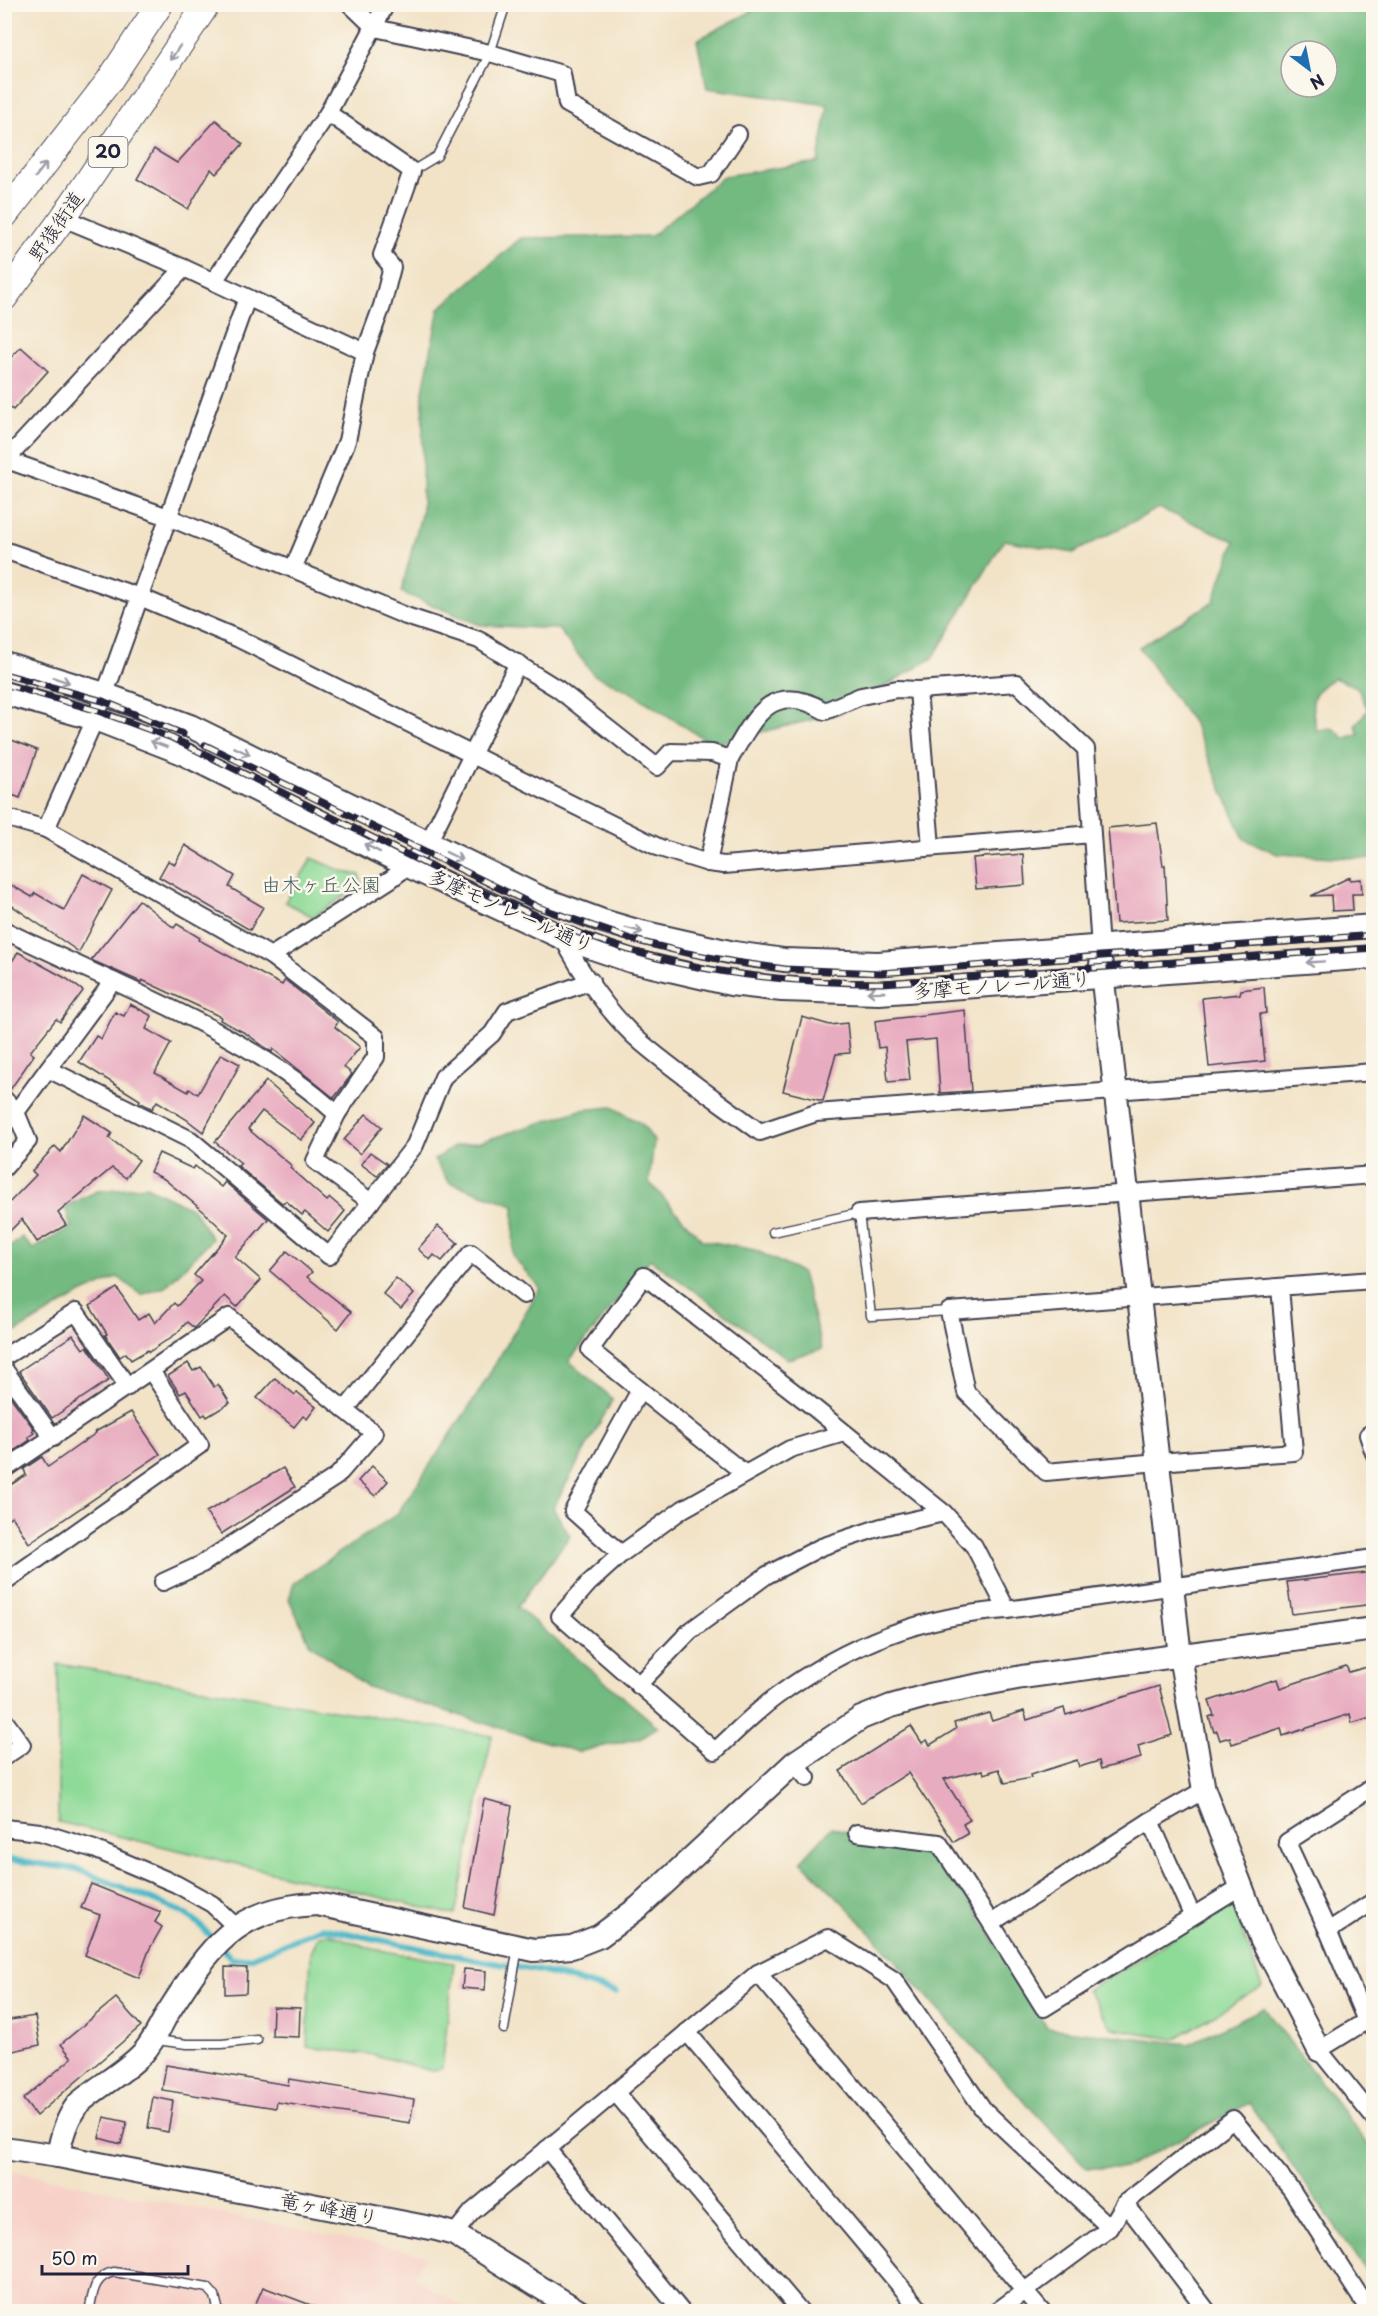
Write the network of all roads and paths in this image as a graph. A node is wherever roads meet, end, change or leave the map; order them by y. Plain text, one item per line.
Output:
1 (160, 4) edge
2 (207, 4) edge
3 (350, 4) edge
4 (386, 4) edge
5 (506, 4) edge
6 (375, 28) junction
7 (490, 53) junction
8 (328, 113) junction
9 (738, 134) dead end
10 (412, 171) junction
11 (7, 208) edge
12 (63, 218) junction
13 (184, 268) junction
14 (214, 281) junction
15 (4, 298) edge
16 (247, 298) junction
17 (365, 352) junction
18 (6, 461) edge
19 (168, 517) junction
20 (4, 550) edge
21 (293, 569) junction
22 (140, 597) junction
23 (4, 663) edge
24 (518, 663) junction
25 (918, 690) junction
26 (4, 693) edge
27 (104, 694) junction
28 (95, 719) junction
29 (473, 754) junction
30 (730, 759) junction
31 (4, 818) edge
32 (46, 829) junction
33 (1092, 834) junction
34 (428, 843) junction
35 (931, 847) junction
36 (708, 863) junction
37 (408, 866) junction
38 (1374, 926) edge
39 (6, 935) edge
40 (563, 938) junction
41 (1100, 948) junction
42 (271, 956) junction
43 (1374, 957) edge
44 (1102, 978) junction
45 (113, 981) junction
46 (591, 981) junction
47 (48, 1069) junction
48 (1374, 1072) edge
49 (1115, 1092) junction
50 (4, 1099) edge
51 (16, 1112) junction
52 (337, 1114) junction
53 (4, 1168) edge
54 (1374, 1175) edge
55 (1127, 1193) junction
56 (371, 1202) junction
57 (859, 1213) junction
58 (773, 1232) dead end
59 (1374, 1280) edge
60 (1280, 1287) junction
61 (524, 1295) dead end
62 (1139, 1297) junction
63 (949, 1311) junction
64 (4, 1357) edge
65 (4, 1369) edge
66 (150, 1371) junction
67 (128, 1387) junction
68 (640, 1390) junction
69 (345, 1410) junction
70 (1374, 1431) edge
71 (844, 1433) junction
72 (52, 1438) junction
73 (1374, 1453) edge
74 (1158, 1462) junction
75 (4, 1470) edge
76 (744, 1473) junction
77 (944, 1513) junction
78 (621, 1554) junction
79 (1374, 1558) edge
80 (4, 1582) edge
81 (163, 1582) dead end
82 (1172, 1586) junction
83 (1007, 1610) junction
84 (1374, 1629) edge
85 (1180, 1656) junction
86 (638, 1685) junction
87 (4, 1720) edge
88 (4, 1757) edge
89 (1374, 1786) edge
90 (1204, 1790) junction
91 (1150, 1821) junction
92 (4, 1828) edge
93 (857, 1833) dead end
94 (1240, 1887) junction
95 (1374, 1901) edge
96 (1192, 1916) junction
97 (991, 1923) junction
98 (1328, 1930) junction
99 (231, 1932) junction
100 (517, 1954) junction
101 (758, 1973) junction
102 (1371, 2022) edge
103 (504, 2029) dead end
104 (687, 2032) junction
105 (152, 2040) junction
106 (258, 2040) dead end
107 (1319, 2050) junction
108 (615, 2092) junction
109 (1374, 2118) edge
110 (4, 2148) edge
111 (547, 2148) junction
112 (58, 2156) junction
113 (1125, 2203) junction
114 (1110, 2228) junction
115 (454, 2234) junction
116 (1025, 2292) junction
117 (90, 2312) edge
118 (219, 2312) edge
119 (580, 2312) edge
120 (681, 2312) edge
121 (801, 2312) edge
122 (922, 2312) edge
123 (996, 2312) edge
124 (1042, 2312) edge
125 (1208, 2312) edge
126 (1370, 2312) edge

11 -> 1 main road, 20
2 -> 12 main road, 野猿街道 / 20
3 - 6 street
4 - 6 street
5 - 7 lane
6 - 7 street
6 - 8 street
7 - 9 street
7 - 10 lane
8 - 10 street
8 - 14 street
10 - 17 street
12 - 13 street
12 - 15 main road, 野猿街道 / 20
13 - 14 street
13 - 18 street
14 - 16 street
16 - 17 street
16 - 19 street
17 - 21 street
18 - 19 street
19 - 21 street
19 - 22 street
20 - 22 street
21 - 24 street
22 - 27 street
22 - 29 street
23 -> 27 street, 多摩モノレール通り
24 - 29 street
24 - 30 street
25 - 30 street
25 - 33 street
25 - 35 street
26 - 28 street, 多摩モノレール通り
27 - 28 street
27 -> 34 street, 多摩モノレール通り
28 - 32 street
37 -> 28 street, 多摩モノレール通り
29 - 34 street
29 - 36 street
30 - 36 street
31 - 32 street
32 - 42 street
33 - 35 street
33 - 41 street
34 - 37 street
34 -> 41 street, 多摩モノレール通り
35 - 36 street
37 - 40 street, 多摩モノレール通り
37 - 42 street
38 - 41 street, 多摩モノレール通り
39 - 45 street
44 -> 40 street, 多摩モノレール通り
40 - 46 street
41 - 44 street
42 - 52 street
43 -> 44 street, 多摩モノレール通り
44 - 49 street
45 - 47 street
45 - 52 street
46 - 49 street
46 - 56 street
47 - 51 street
47 - 56 street
48 - 49 street
49 - 55 street
50 - 51 street
51 - 53 street
52 - 56 street
54 - 55 street
55 - 57 street
55 - 62 street
57 - 58 lane
57 - 63 lane
59 - 60 street
60 - 62 street
60 - 74 street
61 - 69 street
62 - 63 street
62 - 74 street
63 - 74 street
64 - 67 street
65 - 72 street
66 - 67 street
66 - 69 street
66 - 80 street
67 - 72 street
68 - 71 street
68 - 76 street
68 - 78 street
69 - 81 street
70 - 73 street
71 - 76 street
71 - 77 street
72 - 75 street
74 - 82 street
76 - 78 street
77 - 83 street
77 - 86 street
78 - 86 street
79 - 82 street
82 - 83 street
82 - 85 street
83 - 86 street
84 - 85 street
85 - 90 street
85 - 100 street
87 - 88 street
89 - 98 street
90 - 91 street
90 - 94 street
91 - 96 street
91 - 97 street
92 - 99 street
93 - 97 street
94 - 96 street
94 - 107 street
95 - 98 street
96 - 97 street
98 - 102 street
99 - 100 street
99 - 105 street
100 - 103 lane
101 - 104 street
101 - 114 street
101 - 116 street
102 - 107 street
104 - 108 street
104 - 122 street
105 - 106 lane
105 - 112 street
107 - 109 street
108 - 111 street
108 - 121 street
110 - 112 street, 竜ヶ峰通り
111 - 115 street
111 - 120 street
112 - 115 street, 竜ヶ峰通り
113 - 114 street
113 - 125 street
113 - 126 street
114 - 116 street
115 - 119 street, 竜ヶ峰通り
116 - 123 street
116 - 124 street
117 - 118 lane

